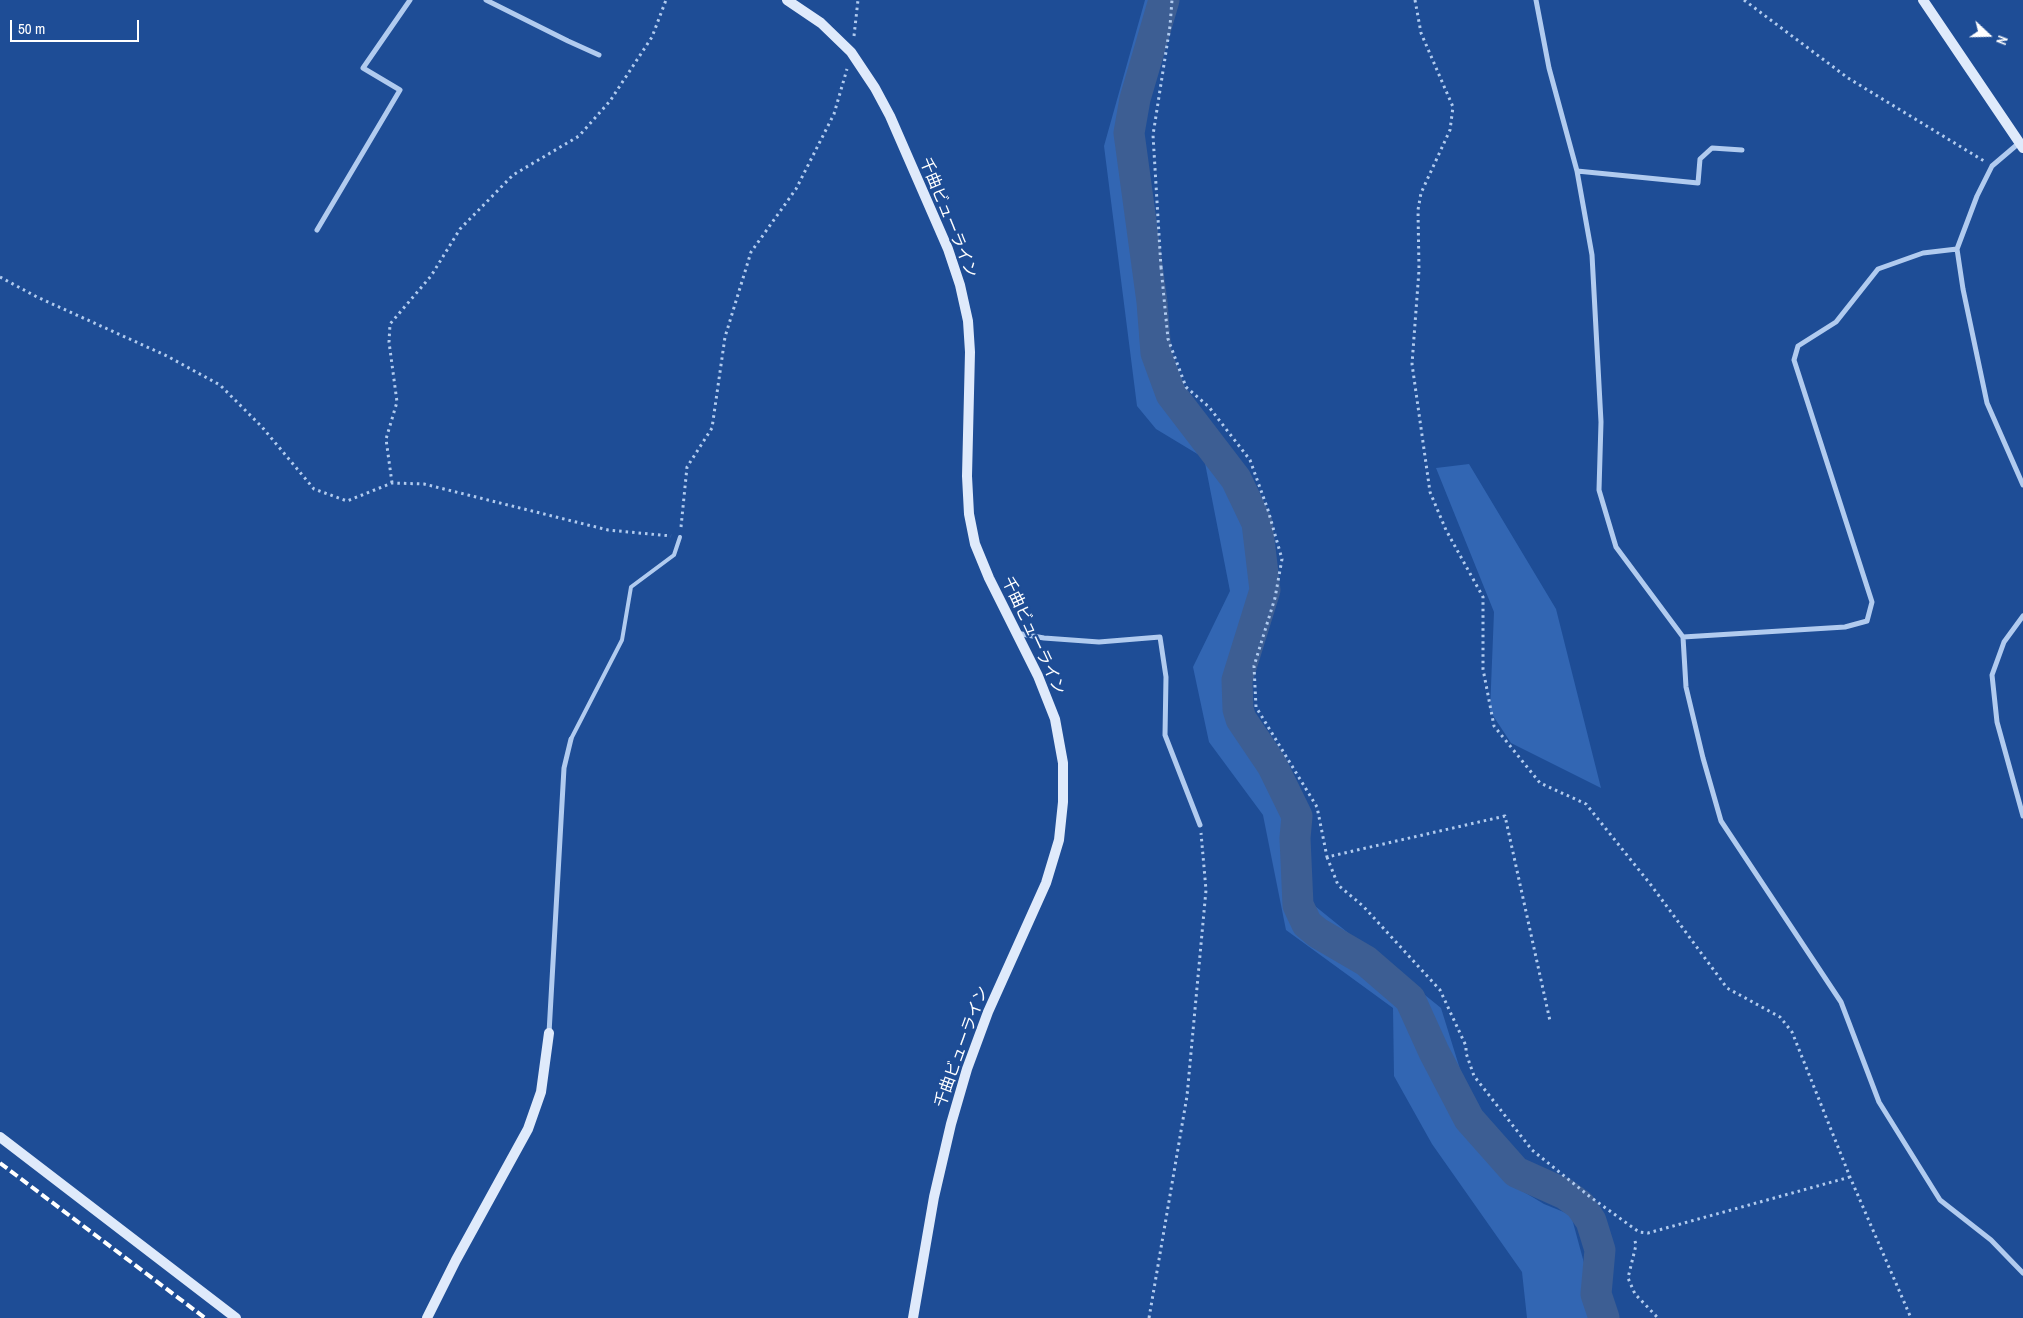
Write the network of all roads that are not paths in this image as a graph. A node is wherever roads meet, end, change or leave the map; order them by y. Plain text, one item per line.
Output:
1 (410, 0) edge
2 (486, 0) edge
3 (787, 0) edge
4 (1536, 0) edge
5 (1923, 0) edge
6 (599, 55) dead end
7 (2021, 145) edge
8 (1742, 150) dead end
9 (1577, 171) junction
10 (317, 230) dead end
11 (1957, 249) junction
12 (2023, 485) edge
13 (680, 537) road end
14 (2023, 616) edge
15 (1015, 633) junction
16 (1683, 637) junction
17 (571, 739) joint
18 (2023, 816) edge
19 (1200, 825) road end
20 (549, 1032) joint
21 (0, 1137) edge
22 (2023, 1273) edge
23 (236, 1318) edge
24 (427, 1318) edge
25 (913, 1318) edge

1 - 10 street
2 - 6 street
3 - 15 street, 千曲ビューライン
4 - 9 street
5 - 7 street
7 - 11 street
8 - 9 street
9 - 16 street
11 - 12 street
11 - 16 street
13 - 17 lane
14 - 18 street
15 - 19 street
15 - 25 street, 千曲ビューライン
16 - 22 street
17 - 20 street
20 - 24 street
21 - 23 street

